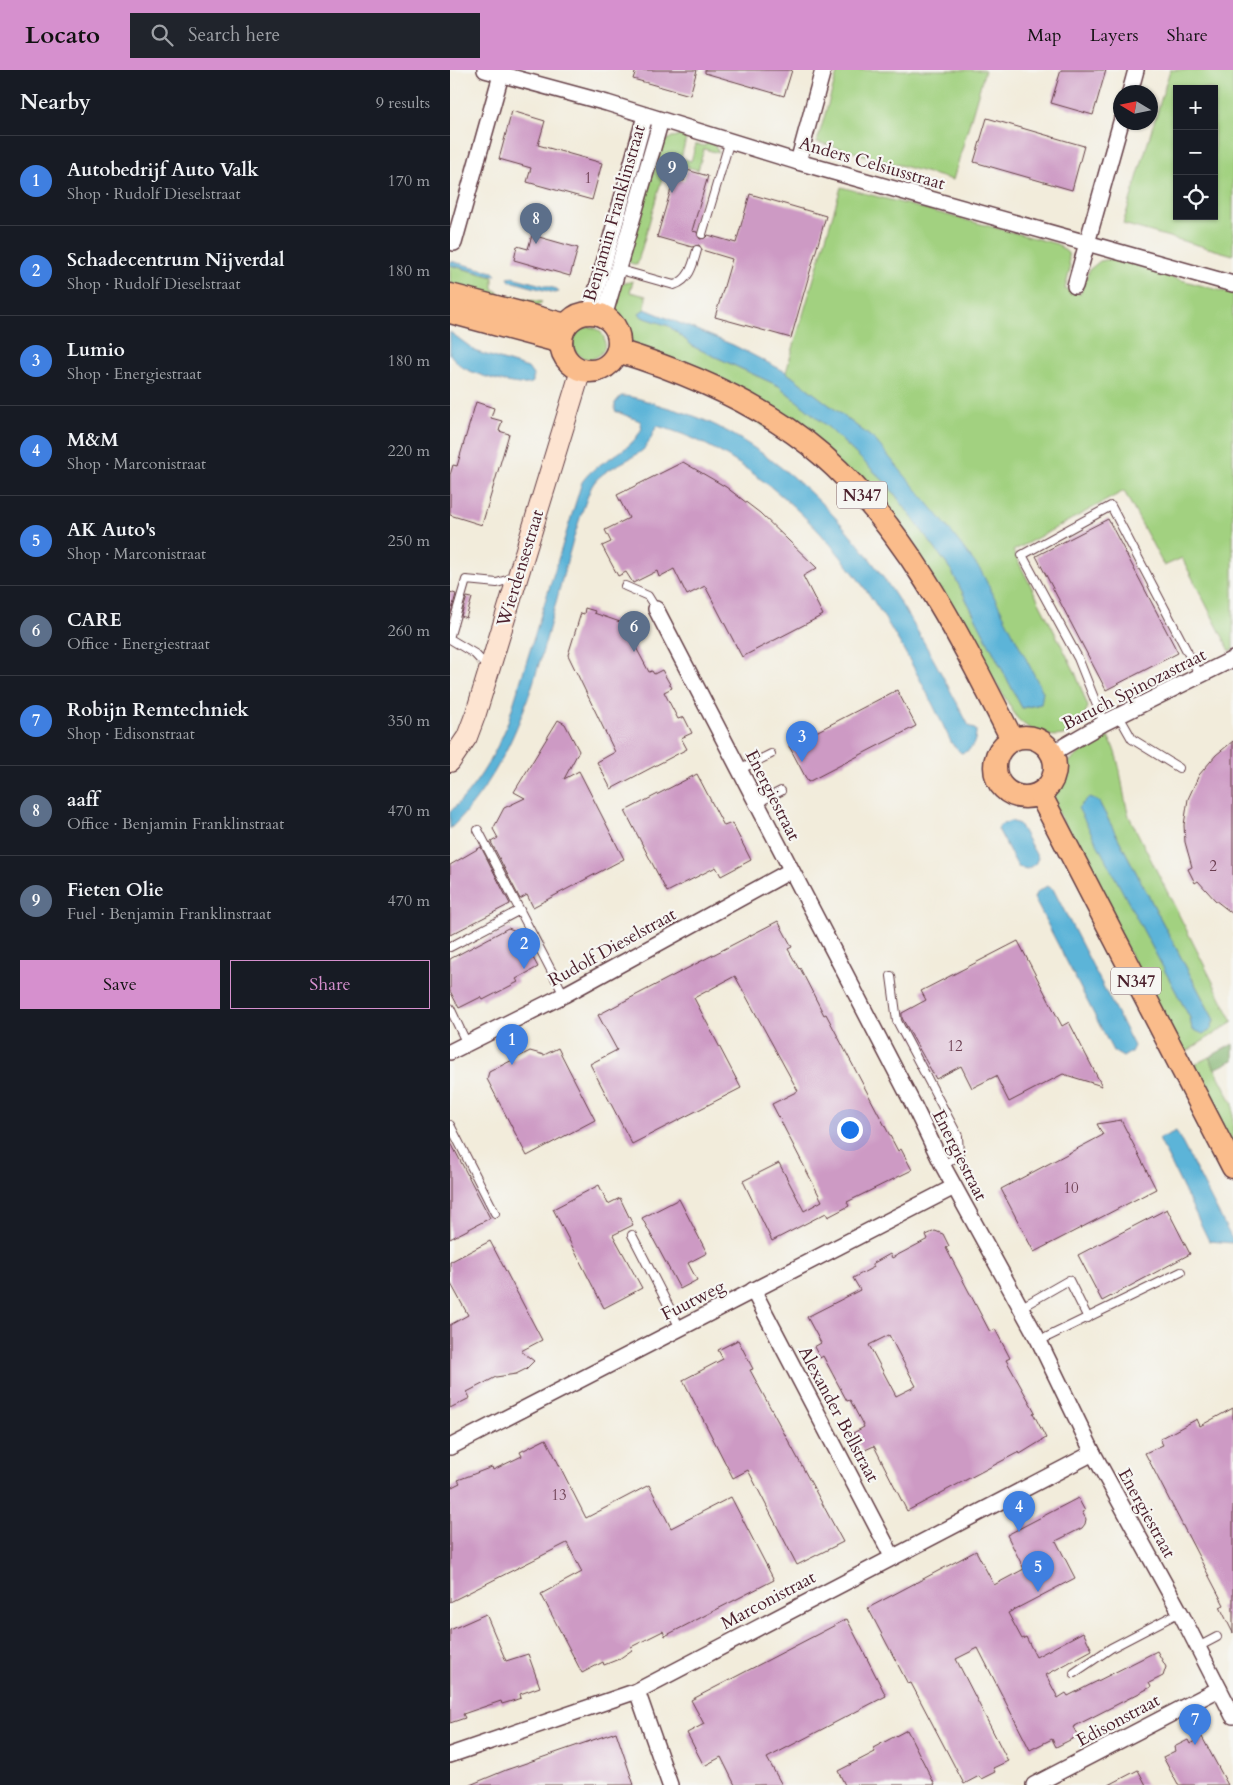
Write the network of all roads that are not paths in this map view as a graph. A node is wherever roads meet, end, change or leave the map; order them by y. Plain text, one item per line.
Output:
1 (485, 70) edge
2 (823, 70) edge
3 (1136, 70) edge
4 (501, 75) junction
5 (1132, 85) edge
6 (645, 116) junction
7 (661, 120) junction
8 (1119, 130) edge
9 (730, 140) junction
10 (798, 162) junction
11 (702, 234) dead end
12 (454, 243) dead end
13 (1086, 243) junction
14 (697, 250) dead end
15 (617, 269) junction
16 (1233, 284) edge
17 (1076, 286) dead end
18 (450, 295) edge
19 (450, 312) edge
20 (597, 315) junction
21 (564, 333) junction
22 (618, 351) junction
23 (581, 370) junction
24 (518, 577) junction
25 (625, 586) dead end
26 (656, 608) joint
27 (450, 635) edge
28 (450, 639) edge
29 (1233, 659) edge
30 (489, 670) junction
31 (1200, 676) junction
32 (1119, 716) junction
33 (1104, 723) junction
34 (1012, 739) junction
35 (1052, 753) junction
36 (770, 754) dead end
37 (450, 762) edge
38 (1179, 768) dead end
39 (740, 770) junction
40 (781, 791) dead end
41 (1040, 794) junction
42 (757, 803) junction
43 (478, 830) dead end
44 (790, 871) junction
45 (520, 910) junction
46 (450, 947) edge
47 (891, 976) dead end
48 (564, 995) junction
49 (450, 1008) edge
50 (467, 1044) junction
51 (450, 1052) edge
52 (450, 1125) edge
53 (943, 1166) junction
54 (1233, 1167) edge
55 (954, 1187) junction
56 (495, 1214) dead end
57 (632, 1235) dead end
58 (1181, 1272) dead end
59 (753, 1290) junction
60 (1020, 1308) junction
61 (1088, 1318) junction
62 (680, 1328) junction
63 (1039, 1341) junction
64 (450, 1447) edge
65 (1092, 1453) junction
66 (892, 1556) junction
67 (1180, 1612) junction
68 (1217, 1637) dead end
69 (1198, 1647) junction
70 (1074, 1673) dead end
71 (1219, 1689) junction
72 (637, 1690) junction
73 (1233, 1716) edge
74 (450, 1755) edge
75 (670, 1785) edge
76 (1034, 1785) edge

1 - 4 street, Anders Celsiusstraat
2 - 10 street
3 - 5 street
4 - 6 street, Anders Celsiusstraat
4 - 12 street
6 - 7 street, Anders Celsiusstraat
6 - 20 street, Benjamin Franklinstraat
7 - 9 street, Anders Celsiusstraat
7 - 15 street, Benjamin Franklinstraat
8 - 13 street
9 - 10 street, Anders Celsiusstraat
9 - 11 lane
10 - 13 street, Anders Celsiusstraat
13 - 16 street, Anders Celsiusstraat
13 - 17 street
14 - 15 lane
15 - 20 street, Benjamin Franklinstraat
18 - 21 main road
19 - 21 main road
20 - 21 main road
20 - 22 main road
21 - 23 main road
22 - 23 main road
22 - 34 main road, N347
23 - 24 street, Wierdensestraat
24 - 27 lane
24 - 30 street, Wierdensestraat
25 - 26 lane
26 - 39 street, Energiestraat
28 - 30 lane
29 - 31 street, Baruch Spinozastraat
30 - 37 street, Wierdensestraat
31 - 32 street, Baruch Spinozastraat
31 - 33 lane
32 - 33 street, Baruch Spinozastraat
32 - 38 lane
33 - 35 street, Baruch Spinozastraat
34 - 35 main road
34 - 41 main road
35 - 41 main road
36 - 39 lane
39 - 42 street, Energiestraat
40 - 42 lane
41 - 54 main road, N347
42 - 44 street, Energiestraat
43 - 45 lane
44 - 48 street, Rudolf Dieselstraat
44 - 53 street, Energiestraat
45 - 46 lane
45 - 48 lane
47 - 53 lane
48 - 50 street, Rudolf Dieselstraat
49 - 50 lane
50 - 51 street, Rudolf Dieselstraat
52 - 56 lane
53 - 55 street, Energiestraat
55 - 59 street, Fuutweg
55 - 60 street, Energiestraat
57 - 62 lane
58 - 61 lane
59 - 62 street, Fuutweg
59 - 66 street, Alexander Bellstraat
60 - 61 lane
60 - 63 street, Energiestraat
61 - 63 lane
62 - 64 street, Fuutweg
63 - 65 street, Energiestraat
65 - 66 street, Marconistraat
65 - 67 street, Energiestraat
66 - 72 street, Marconistraat
67 - 69 street, Energiestraat
67 - 70 lane
68 - 69 lane
69 - 71 street, Energiestraat
71 - 73 street, Energiestraat
71 - 76 street, Edisonstraat
72 - 74 street, Marconistraat
72 - 75 street

